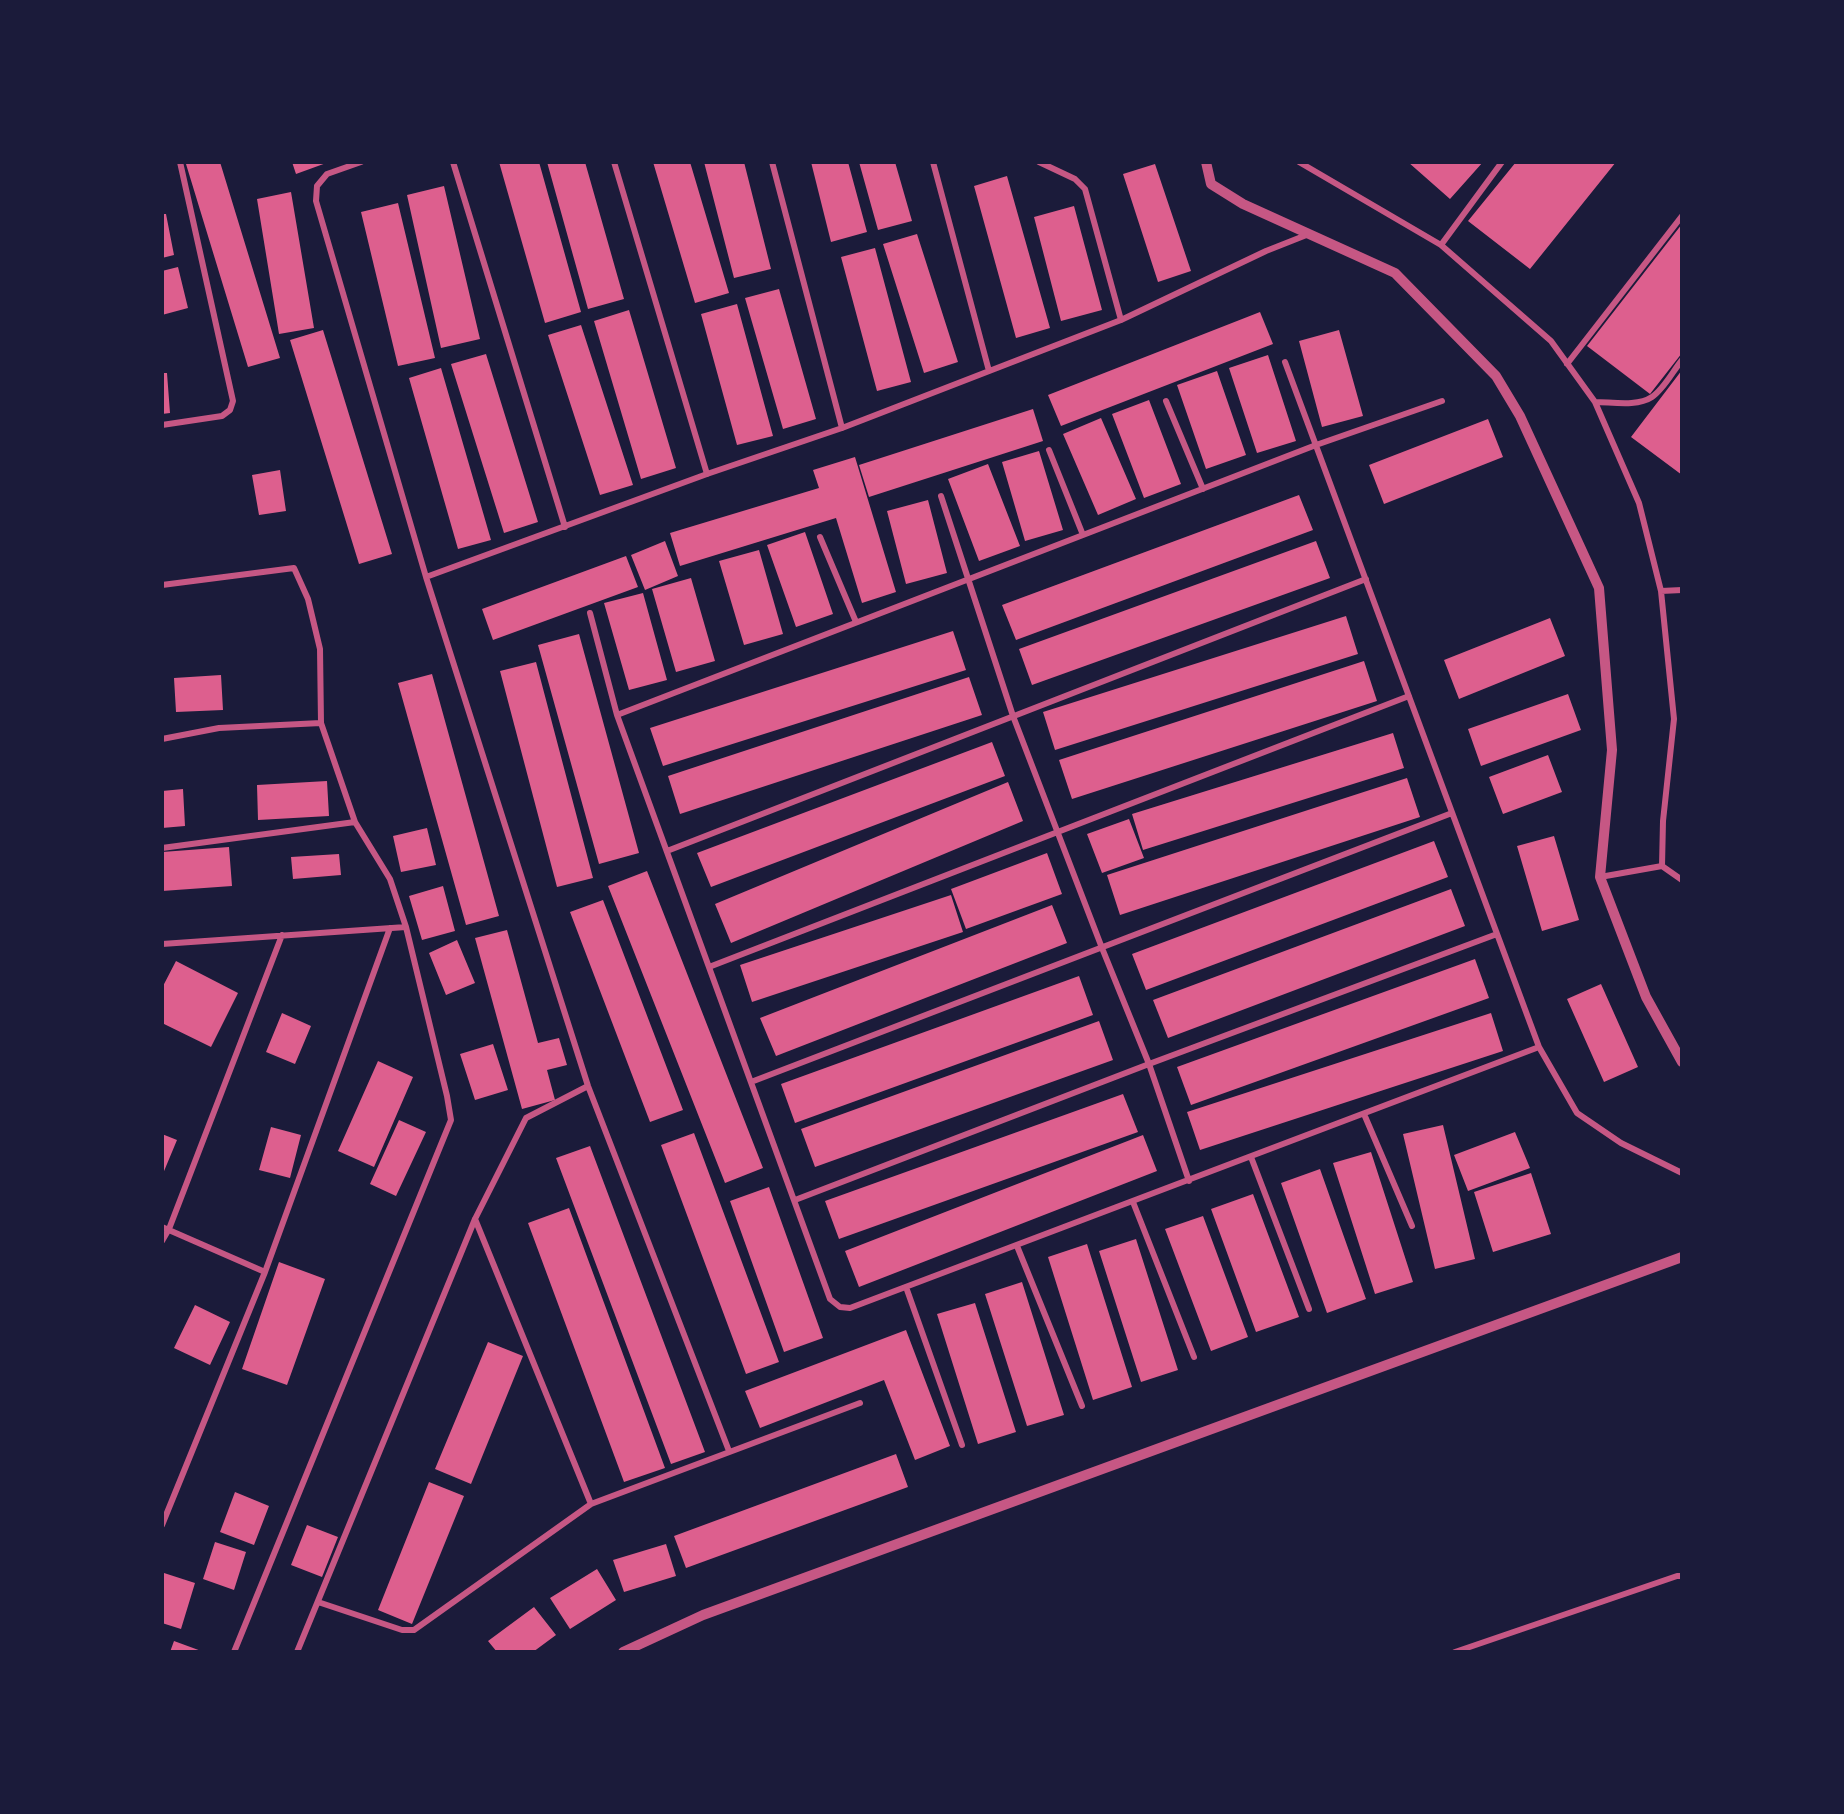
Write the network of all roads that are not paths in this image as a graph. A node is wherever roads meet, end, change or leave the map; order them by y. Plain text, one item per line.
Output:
1 (180, 162) edge
2 (361, 162) edge
3 (453, 162) edge
4 (615, 162) edge
5 (772, 162) edge
6 (933, 162) edge
7 (1039, 162) edge
8 (1206, 162) edge
9 (1299, 162) edge
10 (1502, 162) edge
11 (1682, 216) edge
12 (1310, 234) junction
13 (1442, 245) junction
14 (1121, 320) junction
15 (1682, 360) edge
16 (1285, 362) dead end
17 (1567, 364) junction
18 (989, 371) junction
19 (1166, 401) dead end
20 (1442, 401) dead end
21 (1595, 402) junction
22 (162, 425) edge
23 (842, 428) junction
24 (1316, 446) junction
25 (1049, 450) dead end
26 (707, 474) junction
27 (1203, 489) junction
28 (941, 496) dead end
29 (565, 526) junction
30 (1083, 535) junction
31 (820, 537) dead end
32 (426, 577) junction
33 (968, 579) junction
34 (1365, 579) junction
35 (162, 585) edge
36 (1682, 590) edge
37 (1661, 591) junction
38 (590, 612) dead end
39 (856, 622) junction
40 (1409, 696) junction
41 (617, 715) junction
42 (1013, 716) junction
43 (321, 723) junction
44 (162, 739) edge
45 (1452, 813) junction
46 (354, 822) junction
47 (1059, 832) junction
48 (162, 848) edge
49 (667, 850) junction
50 (1662, 866) junction
51 (1600, 877) junction
52 (1682, 880) edge
53 (406, 927) junction
54 (390, 928) junction
55 (1497, 934) junction
56 (282, 935) junction
57 (162, 944) edge
58 (1102, 948) junction
59 (709, 967) junction
60 (1539, 1047) junction
61 (1682, 1062) edge
62 (1149, 1064) junction
63 (751, 1082) junction
64 (588, 1086) junction
65 (1364, 1114) junction
66 (1251, 1157) junction
67 (1682, 1173) edge
68 (1189, 1181) junction
69 (795, 1200) junction
70 (1133, 1202) junction
71 (476, 1220) junction
72 (1412, 1226) dead end
73 (165, 1228) edge
74 (162, 1240) edge
75 (1017, 1246) junction
76 (1682, 1257) edge
77 (265, 1272) junction
78 (906, 1287) junction
79 (1309, 1309) dead end
80 (1194, 1357) dead end
81 (860, 1403) dead end
82 (1082, 1406) dead end
83 (962, 1445) dead end
84 (729, 1451) junction
85 (591, 1504) junction
86 (162, 1525) edge
87 (1682, 1576) edge
88 (318, 1602) junction
89 (234, 1652) edge
90 (297, 1652) edge
91 (623, 1652) edge
92 (1455, 1652) edge

1 - 22 street
2 - 32 street
3 - 29 street
4 - 26 street
5 - 23 street
6 - 18 street
7 - 14 street
8 - 12 street
9 - 13 street
10 - 13 street
11 - 17 street
12 - 14 street
12 - 51 street
13 - 17 street
14 - 18 street
15 - 21 street
16 - 24 street
17 - 21 street
18 - 23 street
19 - 27 street
20 - 24 street
21 - 37 street
23 - 26 street
24 - 27 street
24 - 34 street
25 - 30 street
26 - 29 street
27 - 30 street
28 - 33 street
29 - 32 street
30 - 33 street
31 - 39 street
32 - 64 street
33 - 39 street
33 - 42 street
34 - 40 street
34 - 42 street
35 - 43 street
36 - 37 street
37 - 50 street
38 - 41 street
39 - 41 street
40 - 45 street
40 - 47 street
41 - 49 street
42 - 47 street
42 - 49 street
43 - 44 street
43 - 46 street
45 - 55 street
45 - 58 street
46 - 48 street
46 - 53 street
47 - 58 street
47 - 59 street
49 - 59 street
50 - 51 street
50 - 52 street
51 - 61 street
53 - 54 street
53 - 89 street
54 - 56 street
54 - 77 street
55 - 60 street
55 - 62 street
56 - 57 street
56 - 73 street
58 - 62 street
58 - 63 street
59 - 63 street
60 - 65 street
60 - 67 street
62 - 68 street
62 - 69 street
63 - 69 street
64 - 71 street
64 - 84 street
65 - 66 street
65 - 72 street
66 - 68 street
66 - 79 street
68 - 70 street
69 - 78 street
70 - 75 street
70 - 80 street
71 - 85 street
71 - 88 street
73 - 74 street
73 - 77 street
75 - 78 street
75 - 82 street
76 - 91 street
77 - 86 street
78 - 83 street
81 - 84 street
84 - 85 street
85 - 88 street
87 - 92 street
88 - 90 street

